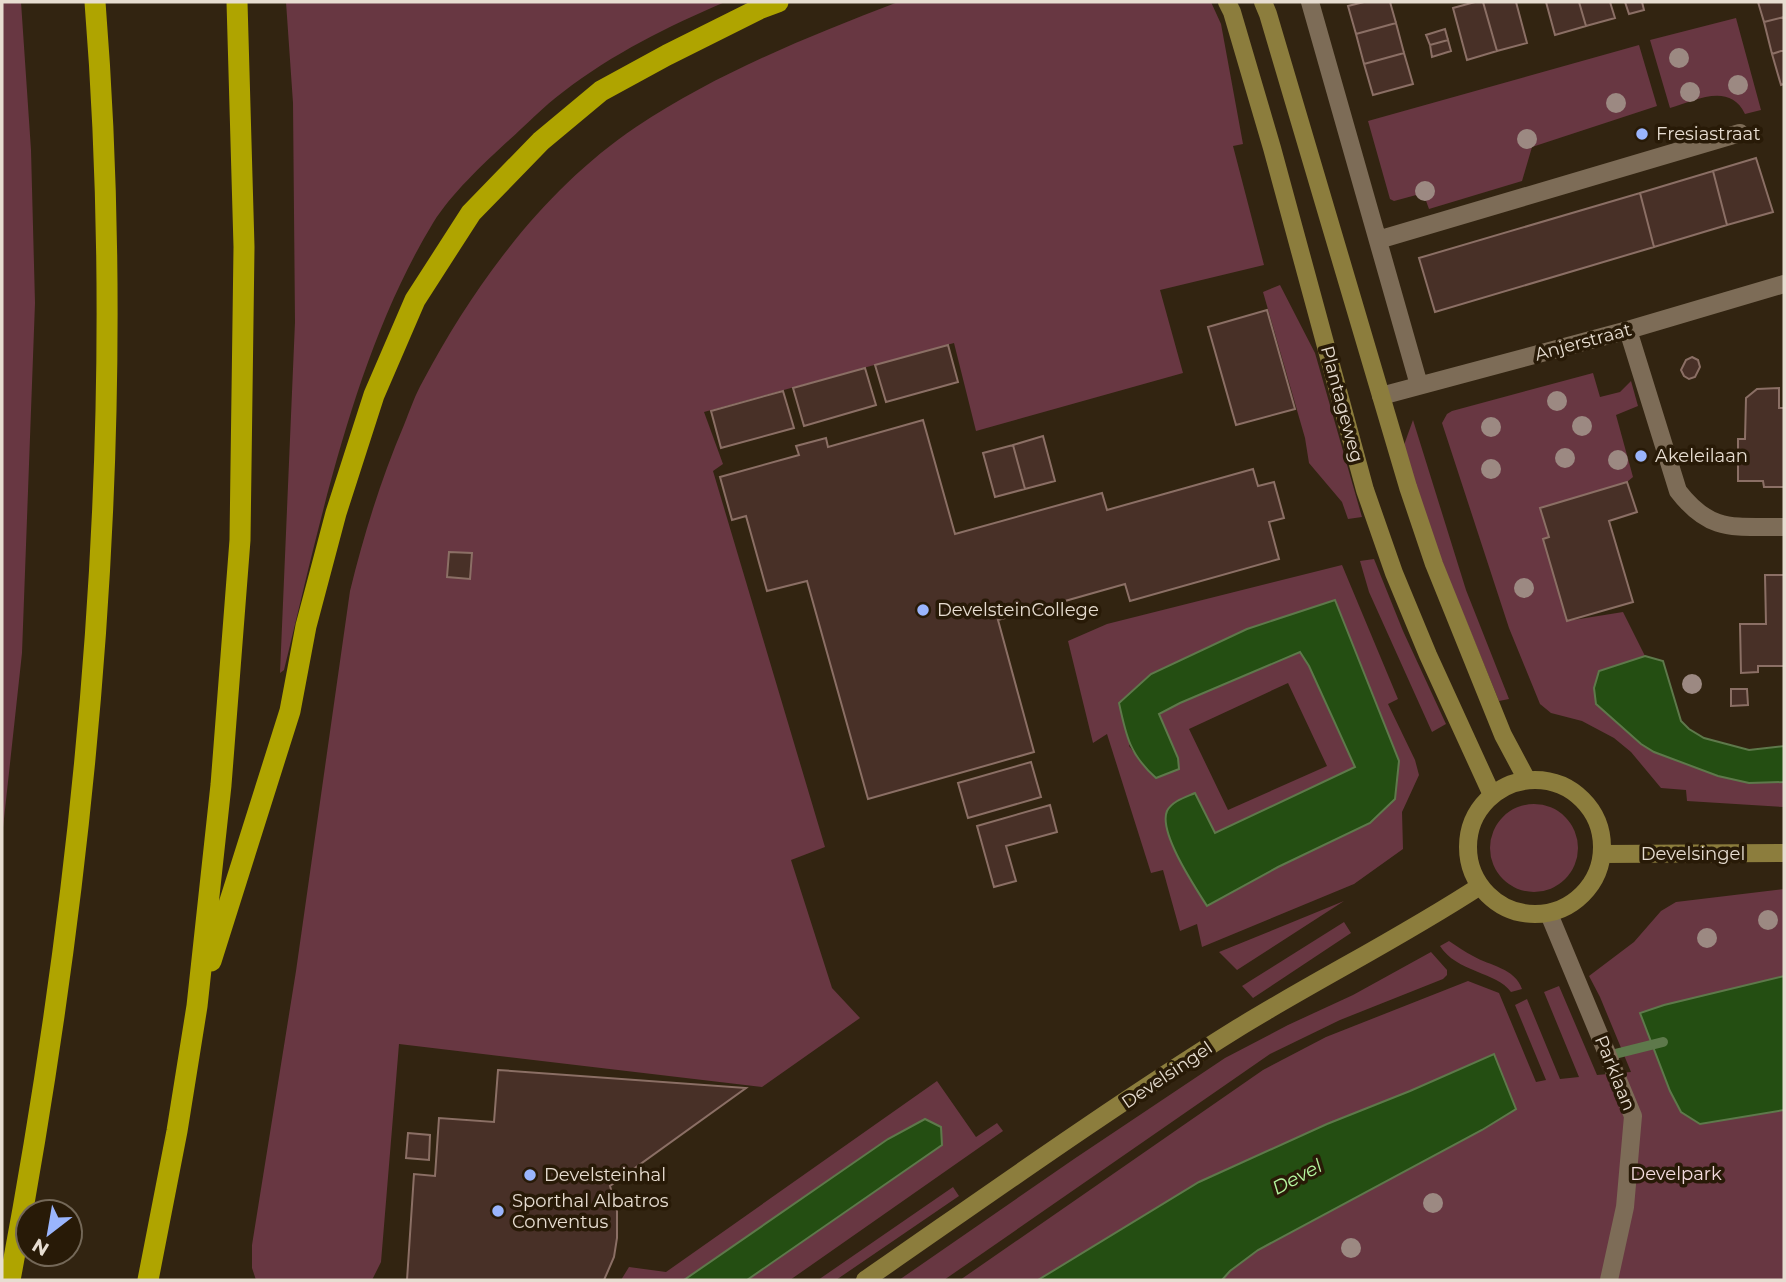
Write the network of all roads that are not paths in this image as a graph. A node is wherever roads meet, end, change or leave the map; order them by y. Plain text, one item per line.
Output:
1 (95, 2) edge
2 (237, 2) edge
3 (778, 2) edge
4 (1227, 2) edge
5 (1263, 2) edge
6 (1310, 2) edge
7 (1740, 133) dead end
8 (1378, 240) junction
9 (1784, 284) edge
10 (1628, 330) junction
11 (1419, 385) junction
12 (1381, 396) junction
13 (1784, 527) edge
14 (1527, 780) junction
15 (1492, 795) junction
16 (1784, 853) edge
17 (1602, 854) junction
18 (1480, 886) junction
19 (1549, 914) junction
20 (197, 1006) junction
21 (10, 1280) edge
22 (148, 1280) edge
23 (865, 1280) edge
24 (1609, 1280) edge

1 - 21 highway
2 - 20 highway
3 - 20 highway
4 - 15 main road, Plantageweg
5 - 12 main road
6 - 8 street
7 - 8 street
8 - 11 street
9 - 10 street, Anjerstraat
10 - 11 street, Anjerstraat
10 - 13 street
11 - 12 street, Anjerstraat
12 - 14 main road
14 - 15 main road
14 - 17 main road
15 - 18 main road
16 - 17 main road, Develsingel
17 - 19 main road
18 - 19 main road
18 - 23 main road, Develsingel
19 - 24 street, Parklaan
20 - 22 highway

